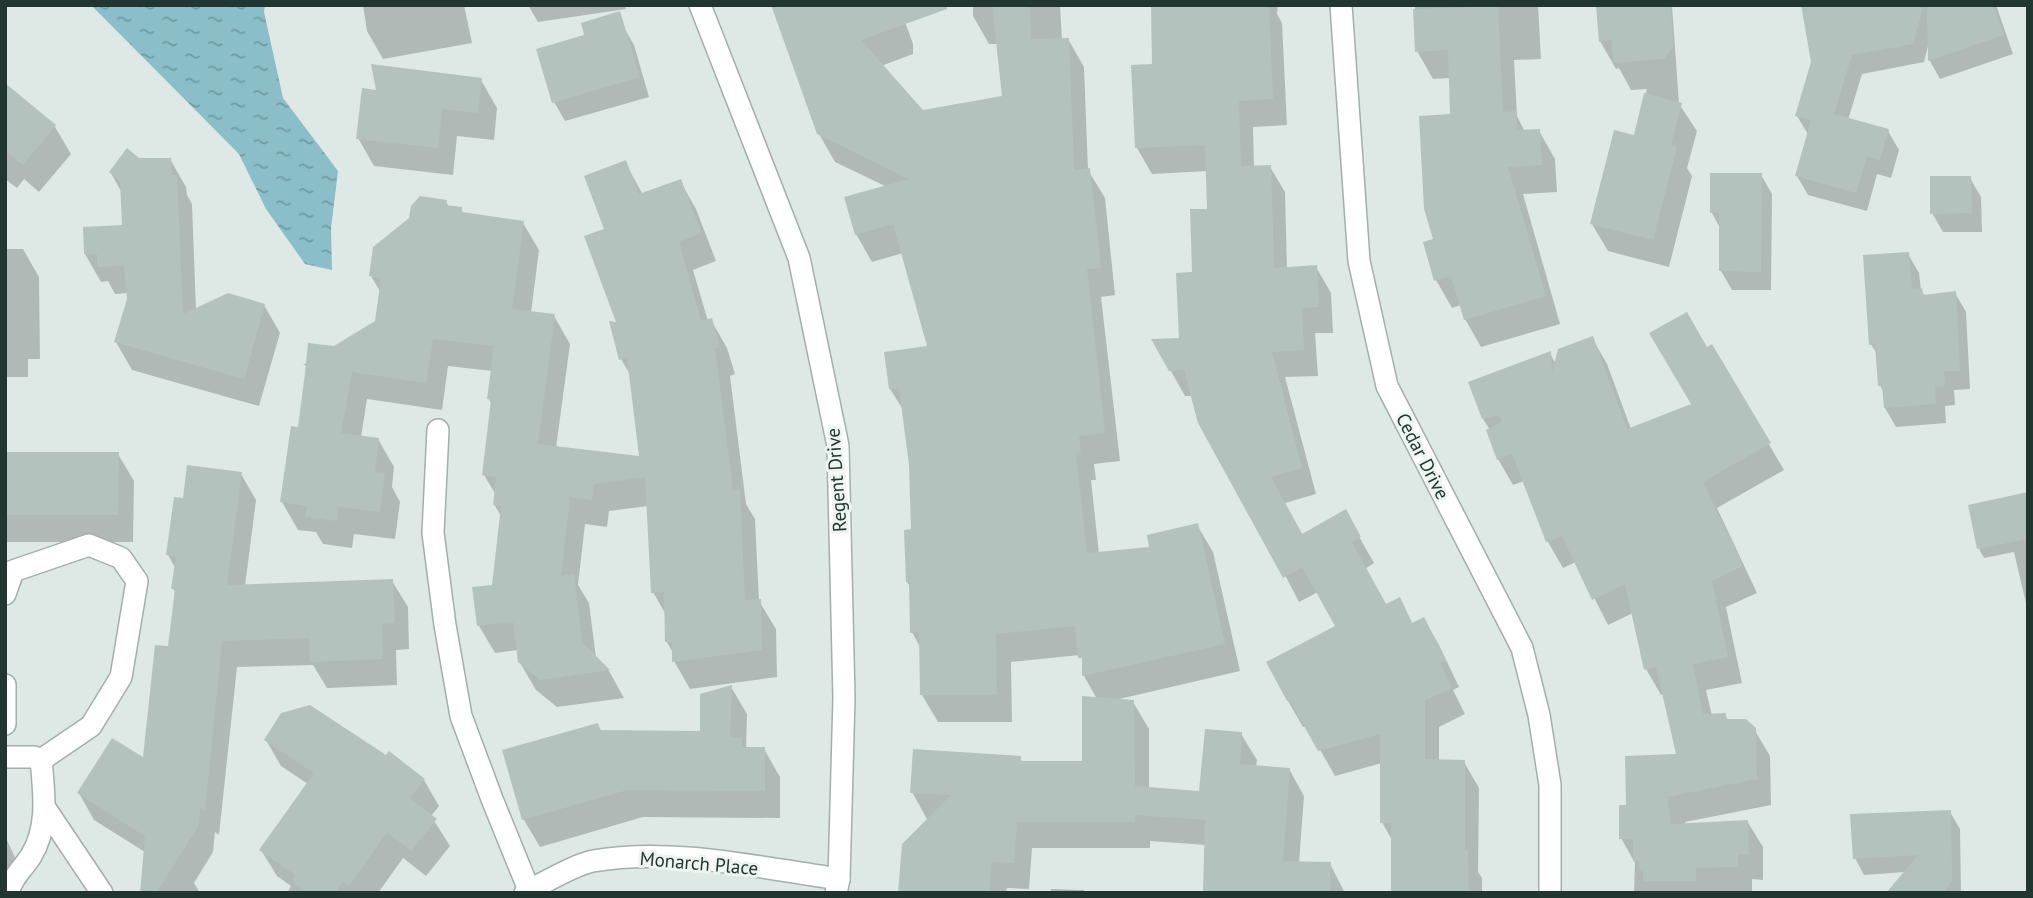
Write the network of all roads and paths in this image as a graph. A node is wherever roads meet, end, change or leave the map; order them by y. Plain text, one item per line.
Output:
1 (700, 5) edge
2 (1342, 5) edge
3 (438, 430) dead end
4 (5, 594) edge
5 (5, 685) edge
6 (5, 724) edge
7 (5, 757) edge
8 (41, 760) junction
9 (45, 808) junction
10 (837, 886) edge
11 (527, 891) edge
12 (8, 893) edge
13 (102, 893) edge
14 (1550, 893) edge

1 - 10 street, Regent Drive
2 - 14 street, Cedar Drive
3 - 11 street
4 - 8 street
5 - 6 street
7 - 8 street
8 - 9 street
9 - 12 street
9 - 13 street
10 - 11 street, Monarch Place

